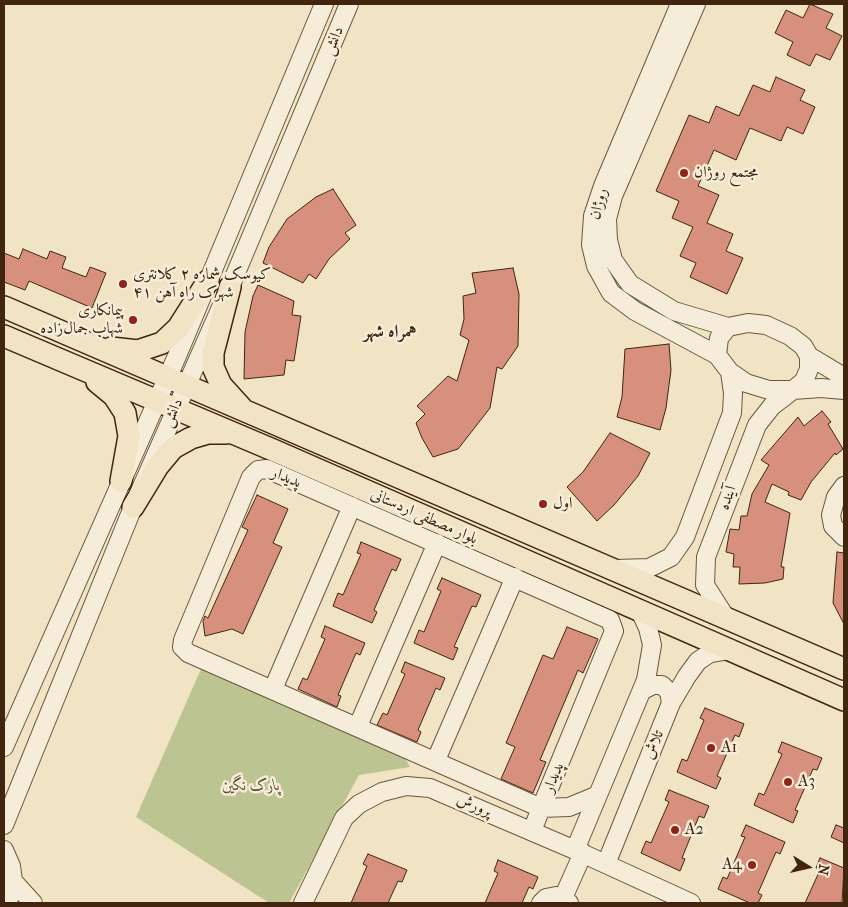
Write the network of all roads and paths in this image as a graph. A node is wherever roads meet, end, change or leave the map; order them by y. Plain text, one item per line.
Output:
1 (324, 4) edge
2 (349, 4) edge
3 (680, 4) edge
4 (696, 4) edge
5 (633, 130) junction
6 (208, 281) junction
7 (230, 287) junction
8 (4, 307) edge
9 (728, 327) junction
10 (4, 336) edge
11 (88, 342) junction
12 (717, 355) junction
13 (809, 356) junction
14 (81, 370) junction
15 (730, 372) junction
16 (844, 377) edge
17 (176, 383) junction
18 (793, 390) junction
19 (844, 390) edge
20 (165, 406) junction
21 (247, 412) junction
22 (281, 427) junction
23 (231, 433) junction
24 (273, 450) junction
25 (121, 481) junction
26 (844, 486) edge
27 (352, 506) junction
28 (133, 507) junction
29 (844, 537) edge
30 (437, 543) junction
31 (615, 569) junction
32 (516, 577) junction
33 (640, 611) junction
34 (726, 618) junction
35 (729, 650) junction
36 (844, 669) edge
37 (273, 689) junction
38 (643, 690) junction
39 (844, 700) edge
40 (671, 703) junction
41 (358, 726) junction
42 (4, 747) edge
43 (436, 760) junction
44 (607, 776) junction
45 (634, 790) junction
46 (598, 795) junction
47 (541, 808) junction
48 (4, 825) edge
49 (532, 831) junction
50 (4, 850) edge
51 (579, 852) junction
52 (606, 864) junction
53 (13, 880) junction
54 (566, 901) edge
55 (8, 903) edge
56 (33, 903) edge
57 (303, 903) edge
58 (541, 903) edge
59 (691, 903) edge

1 - 6 street, دانش
2 - 7 street, دانش
3 - 5 street, روژان
4 - 5 street, روژان
5 - 9 street, روژان
5 - 12 street, روژان
6 - 11 main road
6 - 17 street, دانش
7 - 17 street, دانش
7 - 21 main road
8 - 11 main road, بلوار مصطفی اردستانی
9 - 12 street
9 - 13 street
10 - 14 main road, بلوار مصطفی اردستانی
11 - 17 main road, بلوار مصطفی اردستانی
12 - 15 street
13 - 16 street
13 - 18 street
14 - 20 main road, بلوار مصطفی اردستانی
14 - 25 main road
15 - 18 street
15 - 31 street
17 - 20 street, دانش
17 - 21 main road, بلوار مصطفی اردستانی
18 - 19 street
18 - 34 street, آینده
20 - 23 main road, بلوار مصطفی اردستانی
20 - 25 street, دانش
20 - 28 street, دانش
21 - 22 main road, بلوار مصطفی اردستانی
22 - 24 main road
22 - 31 main road, بلوار مصطفی اردستانی
23 - 24 main road, بلوار مصطفی اردستانی
23 - 28 main road
24 - 33 main road, بلوار مصطفی اردستانی
25 - 42 street, دانش
26 - 29 street
27 - 30 street, پدیدار
27 - 37 street
27 - 37 street, پدیدار
28 - 48 street, دانش
30 - 32 street, پدیدار
30 - 41 street
31 - 34 main road, بلوار مصطفی اردستانی
32 - 43 street
32 - 47 street, پدیدار
33 - 35 main road, بلوار مصطفی اردستانی
33 - 38 street, تلاش
34 - 36 main road, بلوار مصطفی اردستانی
35 - 39 main road, بلوار مصطفی اردستانی
35 - 40 street, تلاش
37 - 41 street, پدیدار
38 - 40 street
38 - 44 street, تلاش
40 - 45 street, تلاش
41 - 43 street, پدیدار
43 - 47 street, پدیدار
44 - 45 street
44 - 46 street, تلاش
45 - 52 street, تلاش
46 - 47 street, پدیدار
46 - 51 street, تلاش
47 - 49 street
49 - 51 street, پرورش
49 - 57 street, پرورش
50 - 53 street
51 - 52 street, پرورش
51 - 54 street, تلاش
52 - 59 street, پرورش
53 - 55 street
53 - 56 street
54 - 58 street

